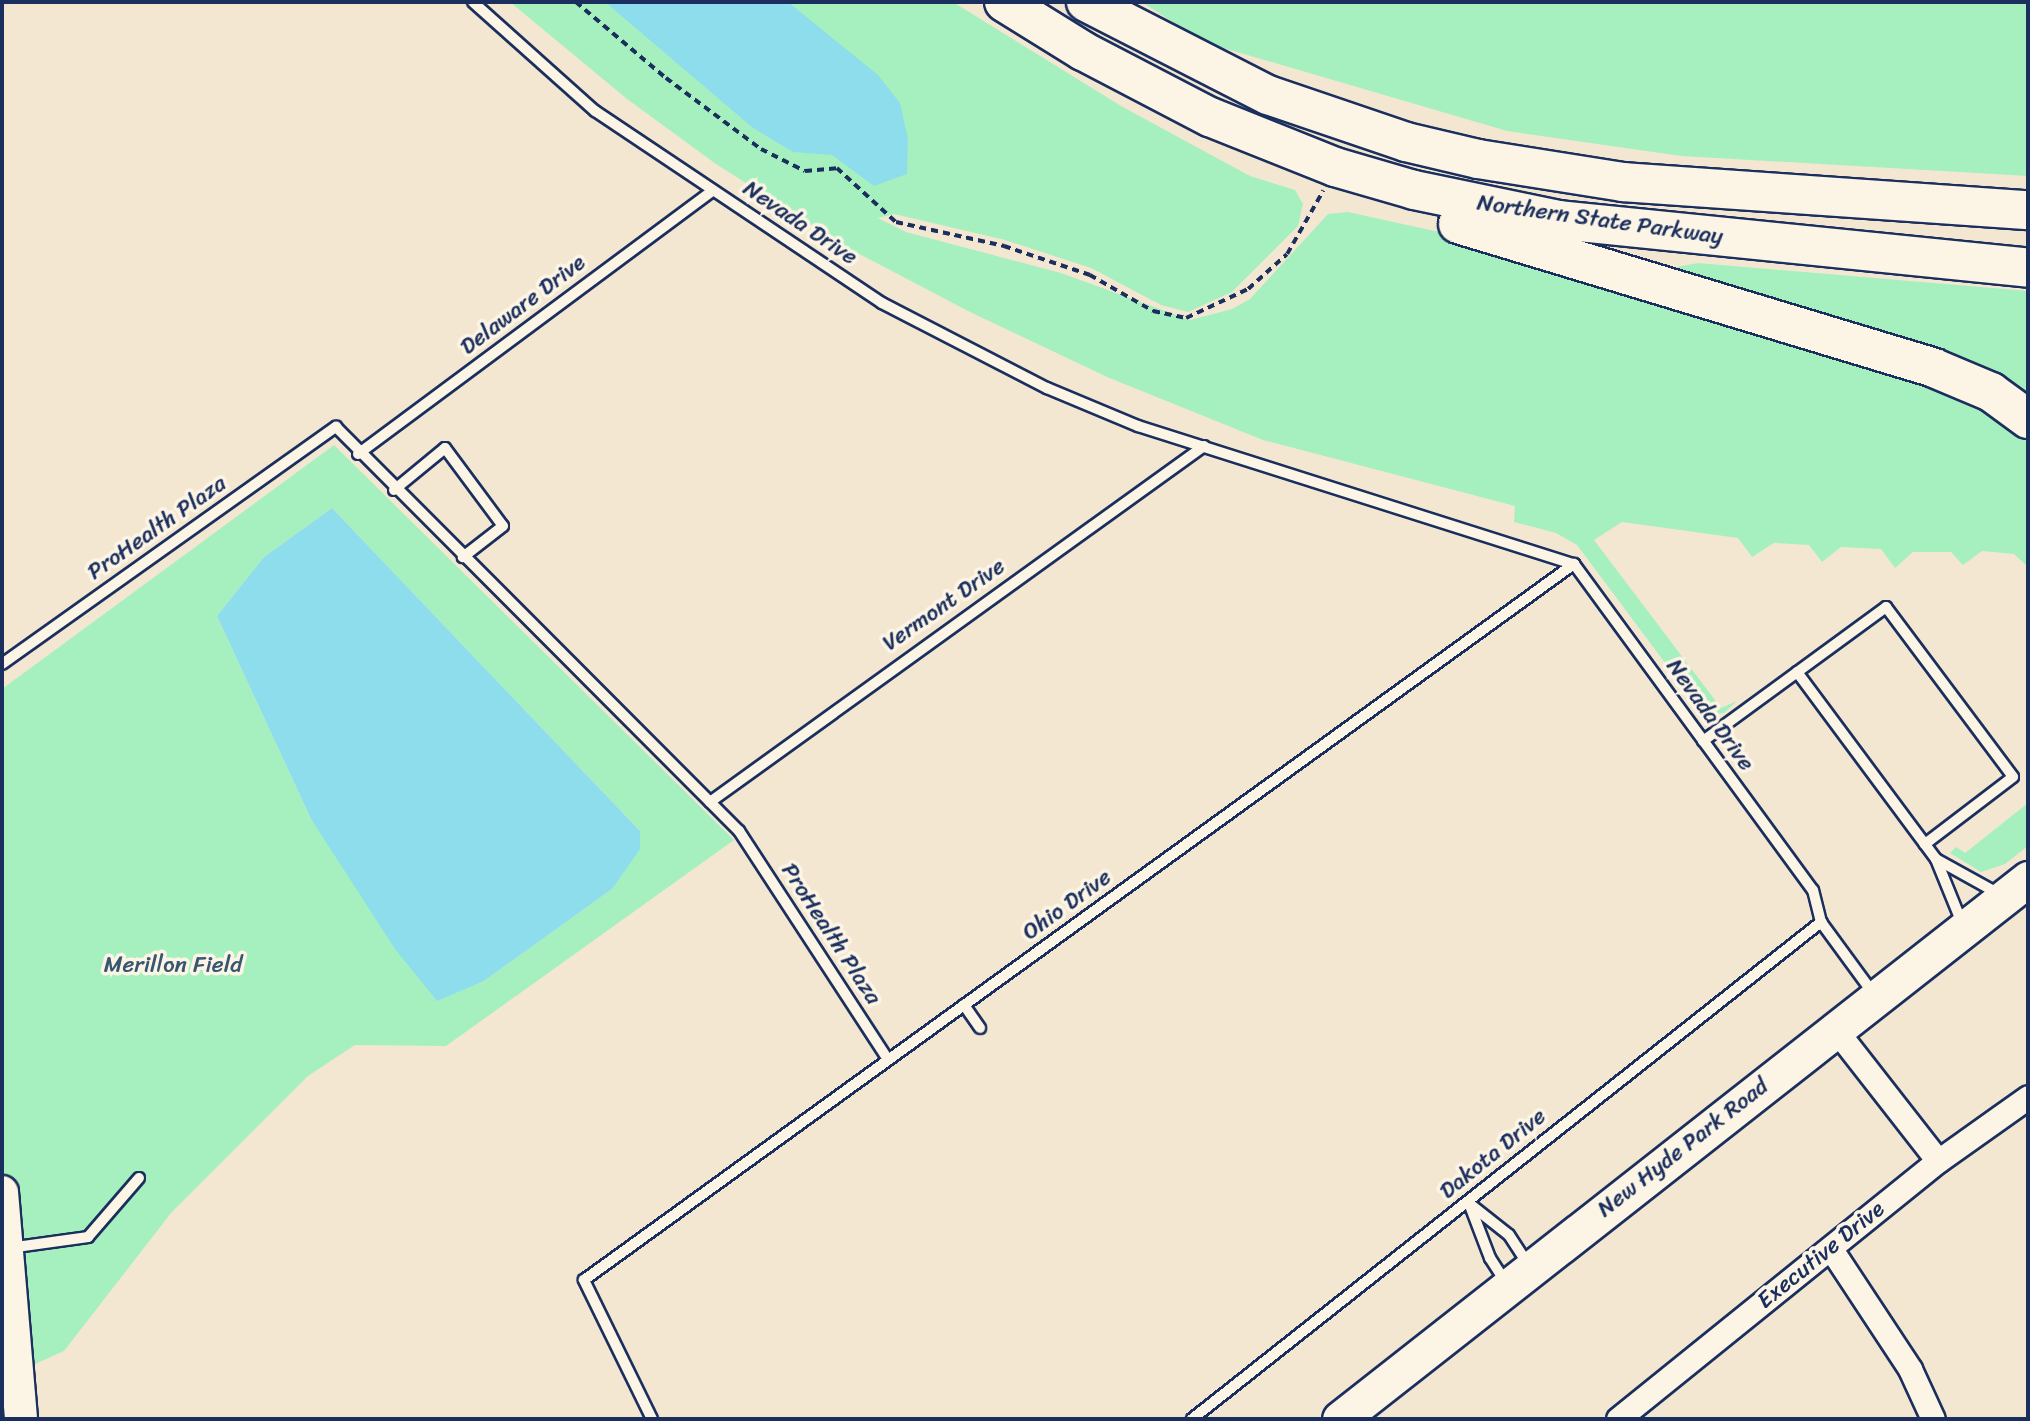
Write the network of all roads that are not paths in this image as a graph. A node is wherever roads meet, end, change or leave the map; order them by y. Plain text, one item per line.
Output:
1 (473, 2) edge
2 (1004, 2) edge
3 (1086, 2) edge
4 (1335, 167) junction
5 (2028, 188) edge
6 (713, 190) junction
7 (1738, 191) junction
8 (2028, 210) edge
9 (2028, 268) edge
10 (2028, 419) edge
11 (1204, 446) junction
12 (358, 454) junction
13 (394, 489) junction
14 (463, 557) junction
15 (1574, 564) junction
16 (2, 664) edge
17 (1797, 672) junction
18 (1703, 741) junction
19 (710, 802) junction
20 (1925, 844) junction
21 (1936, 859) junction
22 (2016, 889) edge
23 (1821, 922) junction
24 (1964, 929) junction
25 (1877, 997) junction
26 (964, 1005) junction
27 (980, 1028) dead end
28 (1835, 1029) junction
29 (888, 1060) junction
30 (2028, 1097) edge
31 (1938, 1161) junction
32 (139, 1178) dead end
33 (2, 1192) edge
34 (1469, 1203) junction
35 (1831, 1248) junction
36 (7, 1249) junction
37 (1519, 1276) junction
38 (21, 1419) edge
39 (652, 1419) edge
40 (1192, 1419) edge
41 (1340, 1419) edge
42 (1618, 1419) edge
43 (1933, 1419) edge

1 - 6 lane, Nevada Drive
2 - 4 highway, Northern State Parkway
3 - 7 highway, Northern State Parkway
4 - 9 highway, Northern State Parkway
4 - 10 highway
5 - 7 highway
6 - 11 lane, Nevada Drive
6 - 12 lane, Delaware Drive
7 - 8 highway, Northern State Parkway
11 - 15 lane, Nevada Drive
11 - 19 lane, Vermont Drive
12 - 13 lane, ProHealth Plaza
12 - 16 lane, ProHealth Plaza
13 - 14 lane, ProHealth Plaza
13 - 14 lane
14 - 19 lane, ProHealth Plaza
15 - 18 lane, Nevada Drive
15 - 26 lane, Ohio Drive
17 - 18 lane
17 - 20 lane
17 - 20 lane
18 - 23 lane, Nevada Drive
19 - 29 lane, ProHealth Plaza
20 - 21 lane
21 - 22 lane
21 - 24 lane
22 - 24 main road, New Hyde Park Road
23 - 25 lane
23 - 34 lane, Dakota Drive
24 - 25 main road, New Hyde Park Road
25 - 28 main road, New Hyde Park Road
26 - 27 lane
26 - 29 lane, Ohio Drive
28 - 31 street
28 - 37 main road, New Hyde Park Road
29 - 39 lane, Ohio Drive
30 - 31 street, Executive Drive
31 - 35 street, Executive Drive
32 - 36 lane
33 - 36 main road
34 - 37 lane
34 - 37 lane
34 - 40 lane, Dakota Drive
35 - 42 street, Executive Drive
35 - 43 street
36 - 38 main road
37 - 41 main road, New Hyde Park Road

